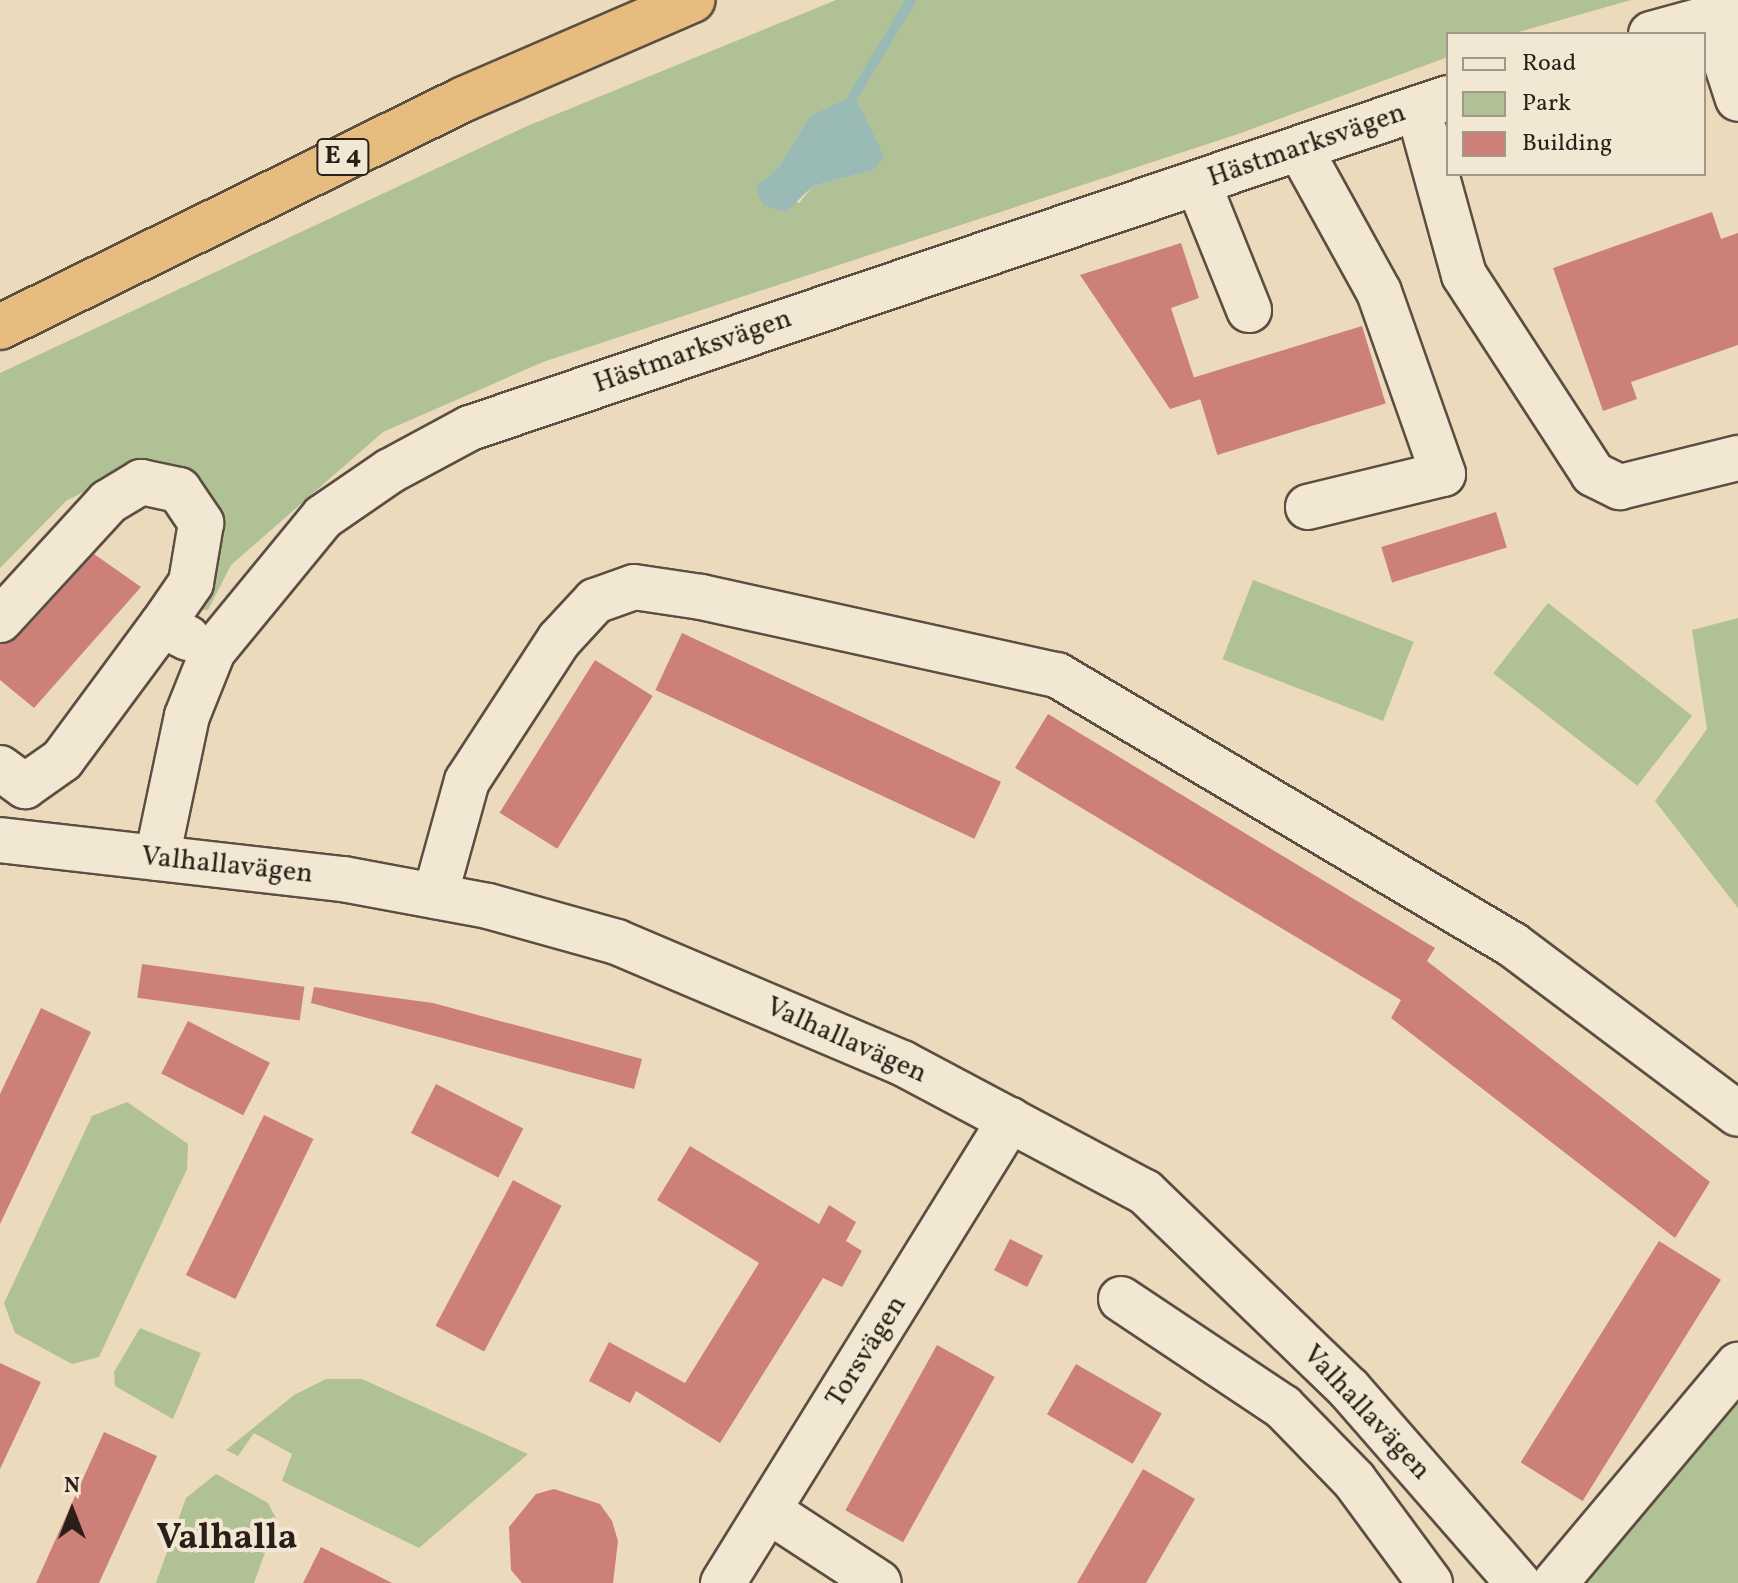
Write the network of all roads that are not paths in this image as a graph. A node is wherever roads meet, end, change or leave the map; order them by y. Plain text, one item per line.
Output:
1 (693, 0) edge
2 (1725, 14) edge
3 (1658, 32) edge
4 (1738, 99) edge
5 (1433, 103) edge
6 (1300, 149) junction
7 (1446, 175) edge
8 (1446, 176) edge
9 (1198, 183) junction
10 (1249, 310) dead end
11 (0, 327) edge
12 (1738, 458) edge
13 (1308, 507) dead end
14 (0, 620) edge
15 (162, 625) junction
16 (213, 651) junction
17 (0, 768) edge
18 (0, 840) edge
19 (157, 858) junction
20 (435, 896) junction
21 (1738, 1114) edge
22 (1010, 1120) junction
23 (1121, 1299) dead end
24 (1738, 1365) edge
25 (1328, 1369) junction
26 (1283, 1407) junction
27 (769, 1511) junction
28 (723, 1583) edge
29 (879, 1583) edge
30 (1430, 1583) edge
31 (1518, 1583) edge
32 (1555, 1583) edge

1 - 11 highway, E 4
2 - 3 street
2 - 4 street
5 - 6 street, Hästmarksvägen
5 - 7 street
6 - 9 street, Hästmarksvägen
6 - 13 street
8 - 12 street
9 - 10 street
9 - 16 street, Hästmarksvägen
14 - 15 street
15 - 16 street
15 - 17 street
16 - 19 street, Hästmarksvägen
18 - 19 street, Valhallavägen
19 - 20 street, Valhallavägen
20 - 21 street
20 - 22 street, Valhallavägen
22 - 25 street, Valhallavägen
22 - 27 street, Torsvägen
23 - 26 street
24 - 32 street
25 - 26 street
25 - 31 street, Valhallavägen
26 - 30 street
27 - 28 street, Torsvägen
27 - 29 street

